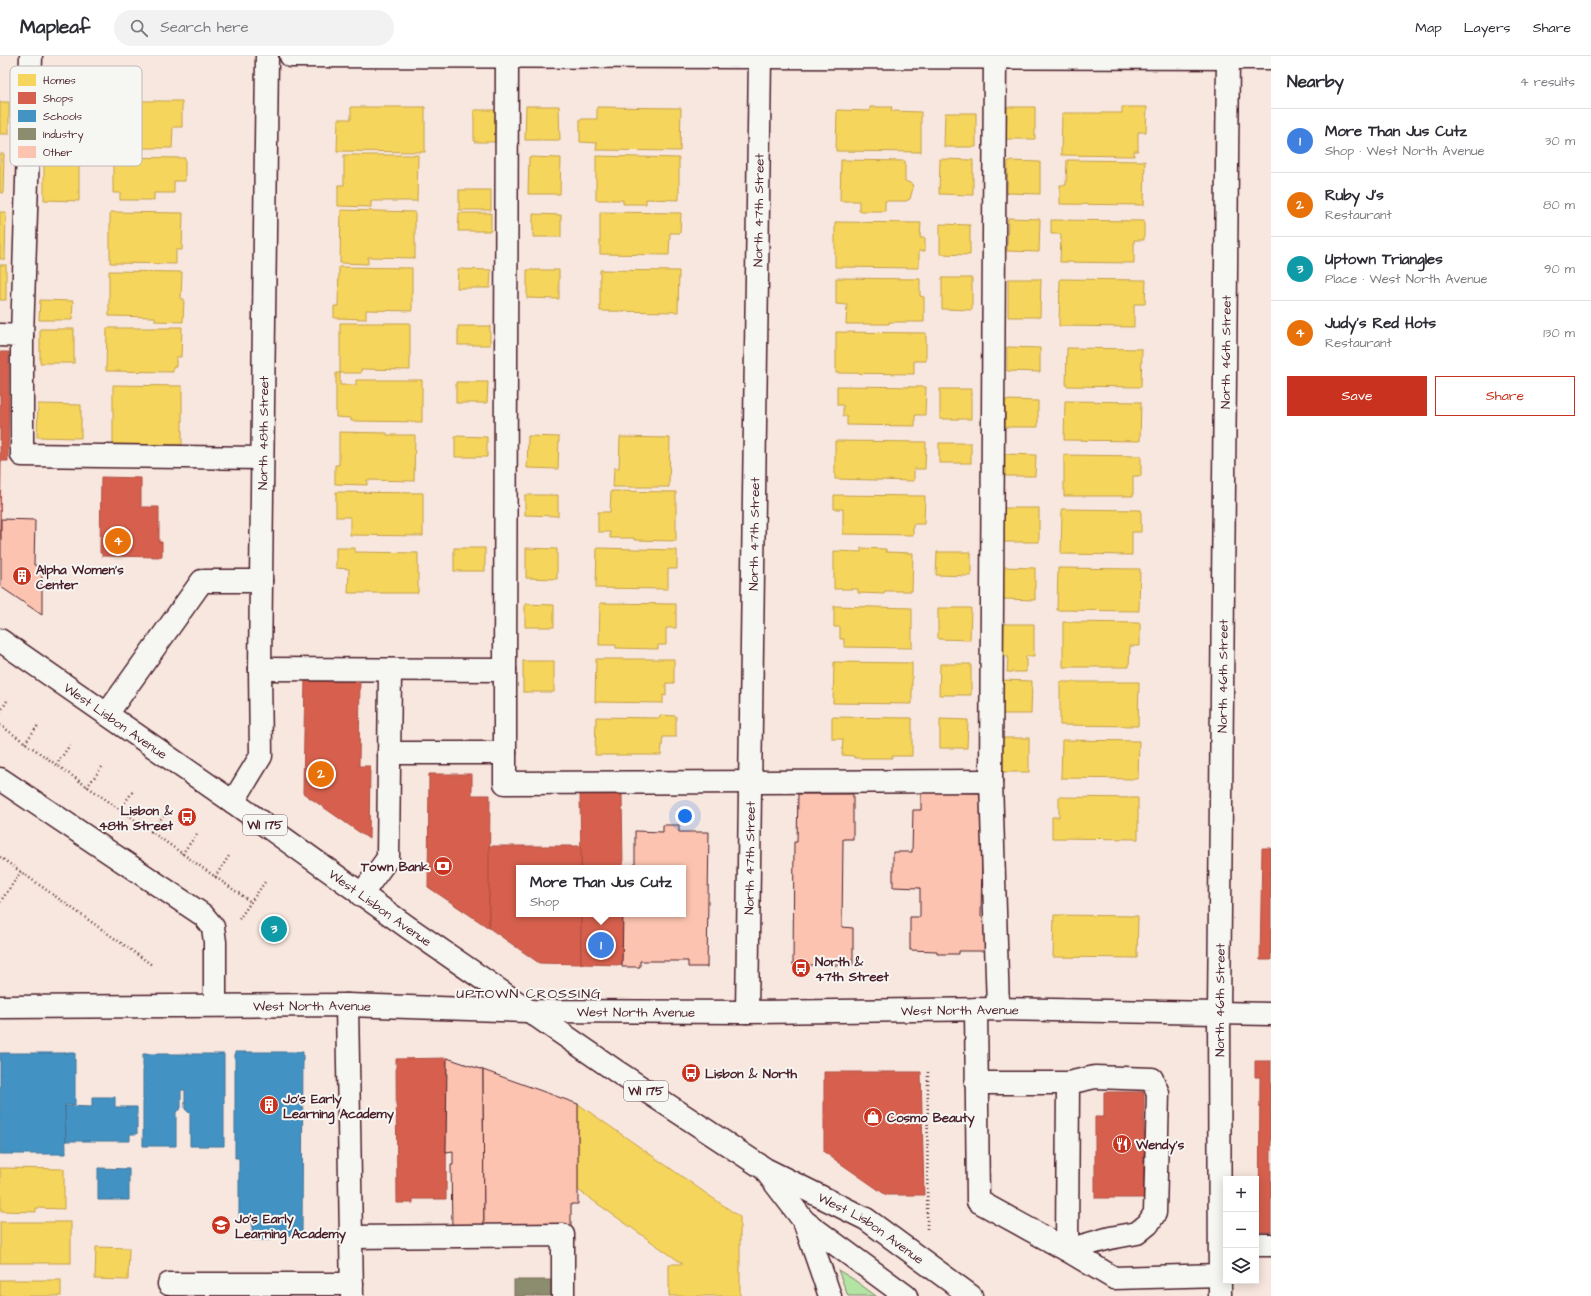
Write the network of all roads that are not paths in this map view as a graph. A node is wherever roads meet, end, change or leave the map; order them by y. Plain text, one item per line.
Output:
1 (31, 56) edge
2 (267, 56) edge
3 (291, 56) edge
4 (507, 56) edge
5 (760, 57) edge
6 (995, 57) edge
7 (1228, 57) edge
8 (1271, 58) edge
9 (31, 66) edge
10 (27, 166) edge
11 (0, 336) edge
12 (22, 336) junction
13 (262, 458) junction
14 (261, 581) junction
15 (0, 640) edge
16 (260, 669) junction
17 (390, 670) junction
18 (505, 670) junction
19 (106, 714) junction
20 (389, 753) junction
21 (505, 753) junction
22 (0, 779) edge
23 (991, 781) junction
24 (750, 783) junction
25 (233, 802) junction
26 (361, 895) junction
27 (215, 1005) junction
28 (347, 1005) junction
29 (0, 1007) edge
30 (976, 1010) junction
31 (998, 1010) junction
32 (528, 1011) junction
33 (747, 1012) junction
34 (1219, 1013) junction
35 (1271, 1014) edge
36 (976, 1083) junction
37 (1068, 1083) junction
38 (765, 1169) junction
39 (804, 1221) junction
40 (1223, 1244) edge
41 (1259, 1245) edge
42 (1271, 1245) edge
43 (351, 1247) junction
44 (1067, 1250) junction
45 (169, 1284) dead end
46 (1220, 1286) edge
47 (352, 1290) edge
48 (563, 1296) edge
49 (830, 1296) edge
50 (906, 1296) edge
51 (971, 1296) edge

1 - 9 main road
2 - 13 main road, North 48th Street
3 - 4 main road
4 - 5 main road
4 - 18 main road
5 - 6 main road
5 - 24 main road, North 47th Street
6 - 7 main road
6 - 23 main road
7 - 8 main road
7 - 34 main road, North 46th Street
10 - 12 main road
11 - 12 main road
12 - 13 main road
13 - 14 main road, North 48th Street
14 - 16 main road, North 48th Street
14 - 19 main road
15 - 19 main road, West Lisbon Avenue / WI 175
16 - 17 main road
16 - 25 main road, North 48th Street
17 - 18 main road
17 - 20 main road
18 - 21 main road
19 - 25 main road, West Lisbon Avenue / WI 175
20 - 21 main road
20 - 26 main road
21 - 24 main road
22 - 27 main road
23 - 24 main road
23 - 31 main road
24 - 33 main road, North 47th Street
25 - 26 main road, West Lisbon Avenue / WI 175
26 - 32 main road, West Lisbon Avenue / WI 175
27 - 28 main road, West North Avenue
27 - 29 main road, West North Avenue
28 - 32 main road, West North Avenue
28 - 43 main road
30 - 31 main road, West North Avenue
30 - 33 main road, West North Avenue
30 - 36 main road
31 - 34 main road, West North Avenue
32 - 33 main road, West North Avenue
32 - 38 main road, West Lisbon Avenue / WI 175
34 - 35 main road, West North Avenue
34 - 40 main road, North 46th Street
36 - 37 main road
36 - 44 main road
37 - 44 main road
37 - 44 main road
38 - 39 main road, West Lisbon Avenue / WI 175
38 - 51 main road, West Lisbon Avenue / WI 175
39 - 49 main road, WI 175
39 - 50 main road, West Lisbon Avenue
40 - 46 main road, North 46th Street
41 - 42 main road
43 - 47 main road
43 - 48 main road
44 - 46 main road
45 - 47 main road

